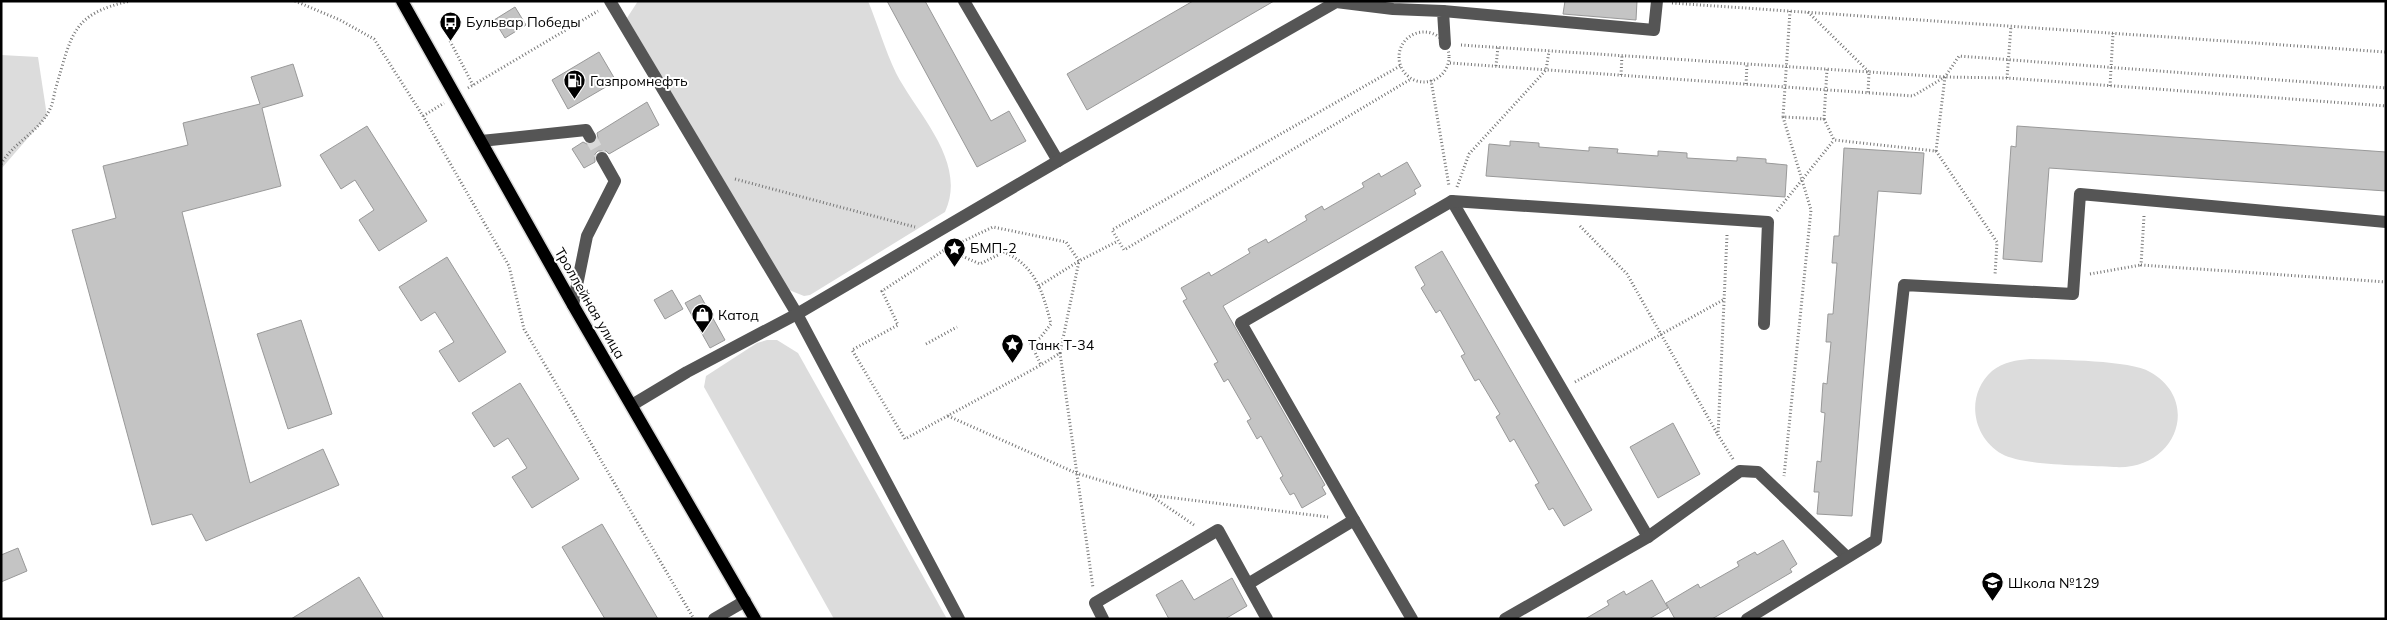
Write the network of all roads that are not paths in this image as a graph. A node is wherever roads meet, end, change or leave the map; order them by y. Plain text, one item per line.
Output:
1 (402, 1) edge
2 (964, 1) edge
3 (613, 2) edge
4 (1336, 2) edge
5 (1657, 2) edge
6 (1443, 11) junction
7 (1445, 44) road end
8 (590, 137) dead end
9 (481, 140) junction
10 (602, 158) tunnel mouth
11 (1058, 161) junction
12 (1452, 201) junction
13 (2386, 222) edge
14 (573, 305) junction
15 (798, 314) junction
16 (1764, 324) dead end
17 (632, 405) junction
18 (1354, 520) junction
19 (1648, 537) junction
20 (1848, 557) junction
21 (1248, 584) junction
22 (745, 601) junction
23 (714, 619) edge
24 (755, 619) edge
25 (959, 619) edge
26 (1103, 619) edge
27 (1267, 619) edge
28 (1412, 619) edge
29 (1505, 619) edge
30 (1747, 619) edge

1 - 9 main road, Троллейная улица
2 - 11 lane
3 - 15 lane
4 - 6 lane
4 - 11 lane
5 - 6 lane
6 - 7 lane
8 - 9 lane
9 - 14 main road, Троллейная улица
10 - 14 lane
11 - 15 lane
12 - 16 lane
12 - 18 lane
12 - 19 lane
13 - 20 lane
14 - 17 main road, Троллейная улица
15 - 17 lane
15 - 25 lane
17 - 22 main road, Троллейная улица
18 - 21 lane
18 - 28 lane
19 - 20 lane
19 - 29 lane
20 - 30 lane
21 - 26 lane
21 - 27 lane
22 - 23 lane
22 - 24 main road, Троллейная улица

